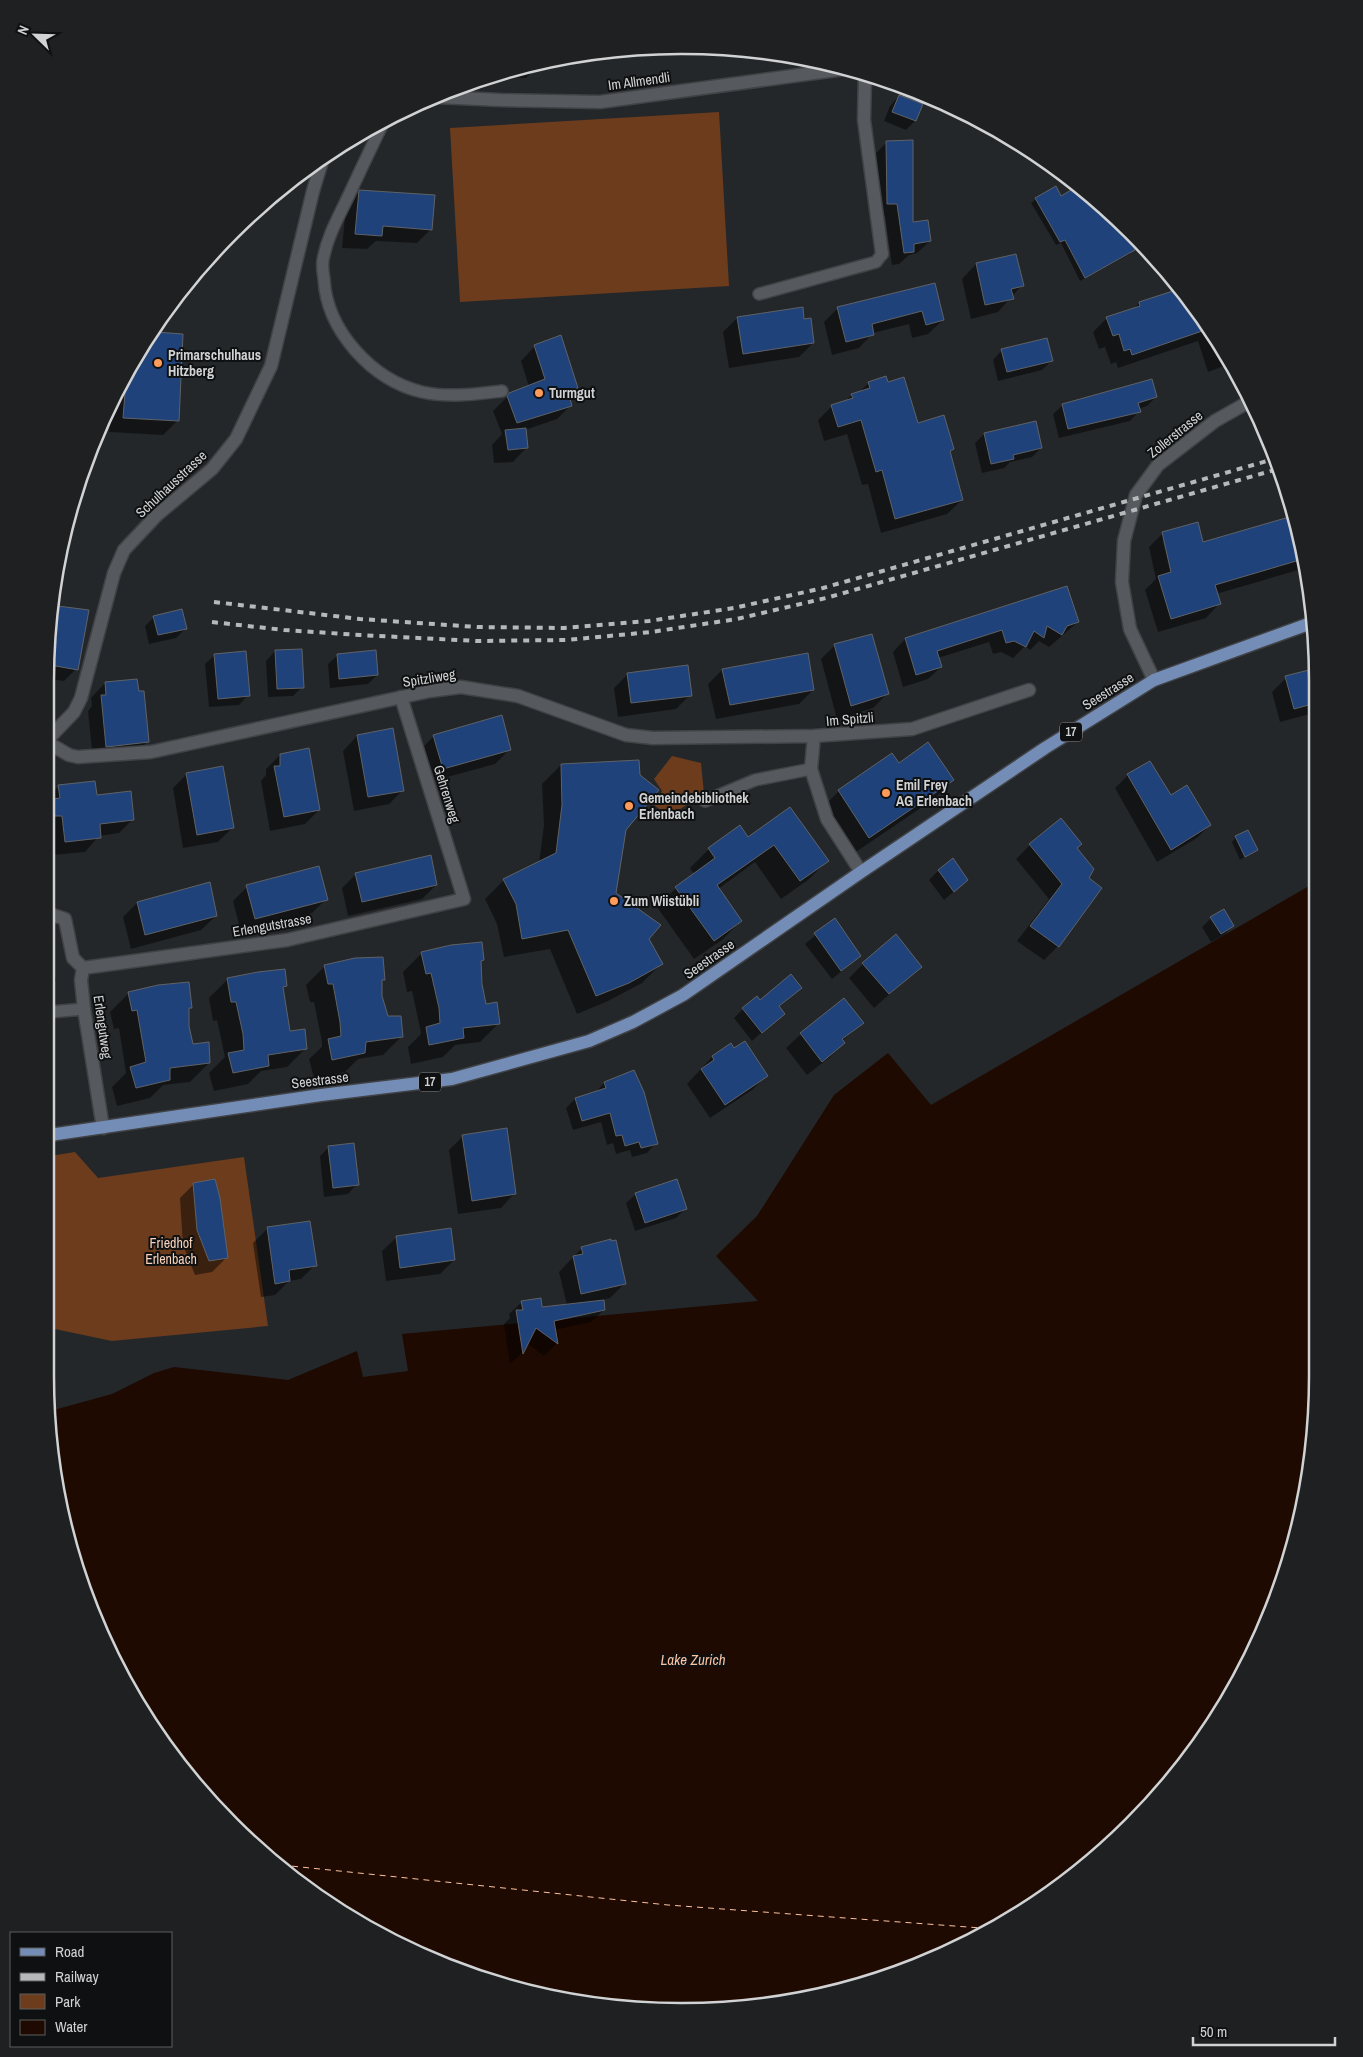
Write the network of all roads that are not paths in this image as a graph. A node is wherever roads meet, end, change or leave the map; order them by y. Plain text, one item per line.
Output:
1 (827, 71) edge
2 (865, 81) edge
3 (452, 98) edge
4 (379, 132) edge
5 (320, 169) edge
6 (882, 254) joint
7 (759, 294) dead end
8 (502, 391) dead end
9 (1245, 404) edge
10 (1306, 625) edge
11 (1154, 680) junction
12 (1030, 690) dead end
13 (401, 697) junction
14 (54, 734) edge
15 (814, 736) junction
16 (54, 746) edge
17 (811, 769) junction
18 (705, 802) dead end
19 (861, 872) junction
20 (464, 899) joint
21 (54, 915) edge
22 (83, 968) junction
23 (84, 1009) junction
24 (54, 1012) edge
25 (103, 1128) junction
26 (54, 1134) edge

1 - 3 street, Im Allmendli
2 - 6 street
4 - 8 lane
5 - 14 street, Schulhausstrasse
6 - 7 lane
9 - 11 street, Zollerstrasse
10 - 11 main road, Seestrasse / 17
11 - 19 main road, Seestrasse / 17
12 - 15 street, Im Spitzli
13 - 15 street, Spitzliweg
13 - 16 street, Spitzliweg
13 - 20 street, Gehrenweg
15 - 17 street, Im Spitzli
17 - 18 lane
17 - 19 street, Im Spitzli
19 - 25 main road, Seestrasse / 17
20 - 22 street, Erlengutstrasse
21 - 22 street
22 - 23 street, Erlengutweg
23 - 24 lane
23 - 25 street, Erlengutweg
25 - 26 main road, Seestrasse / 17

